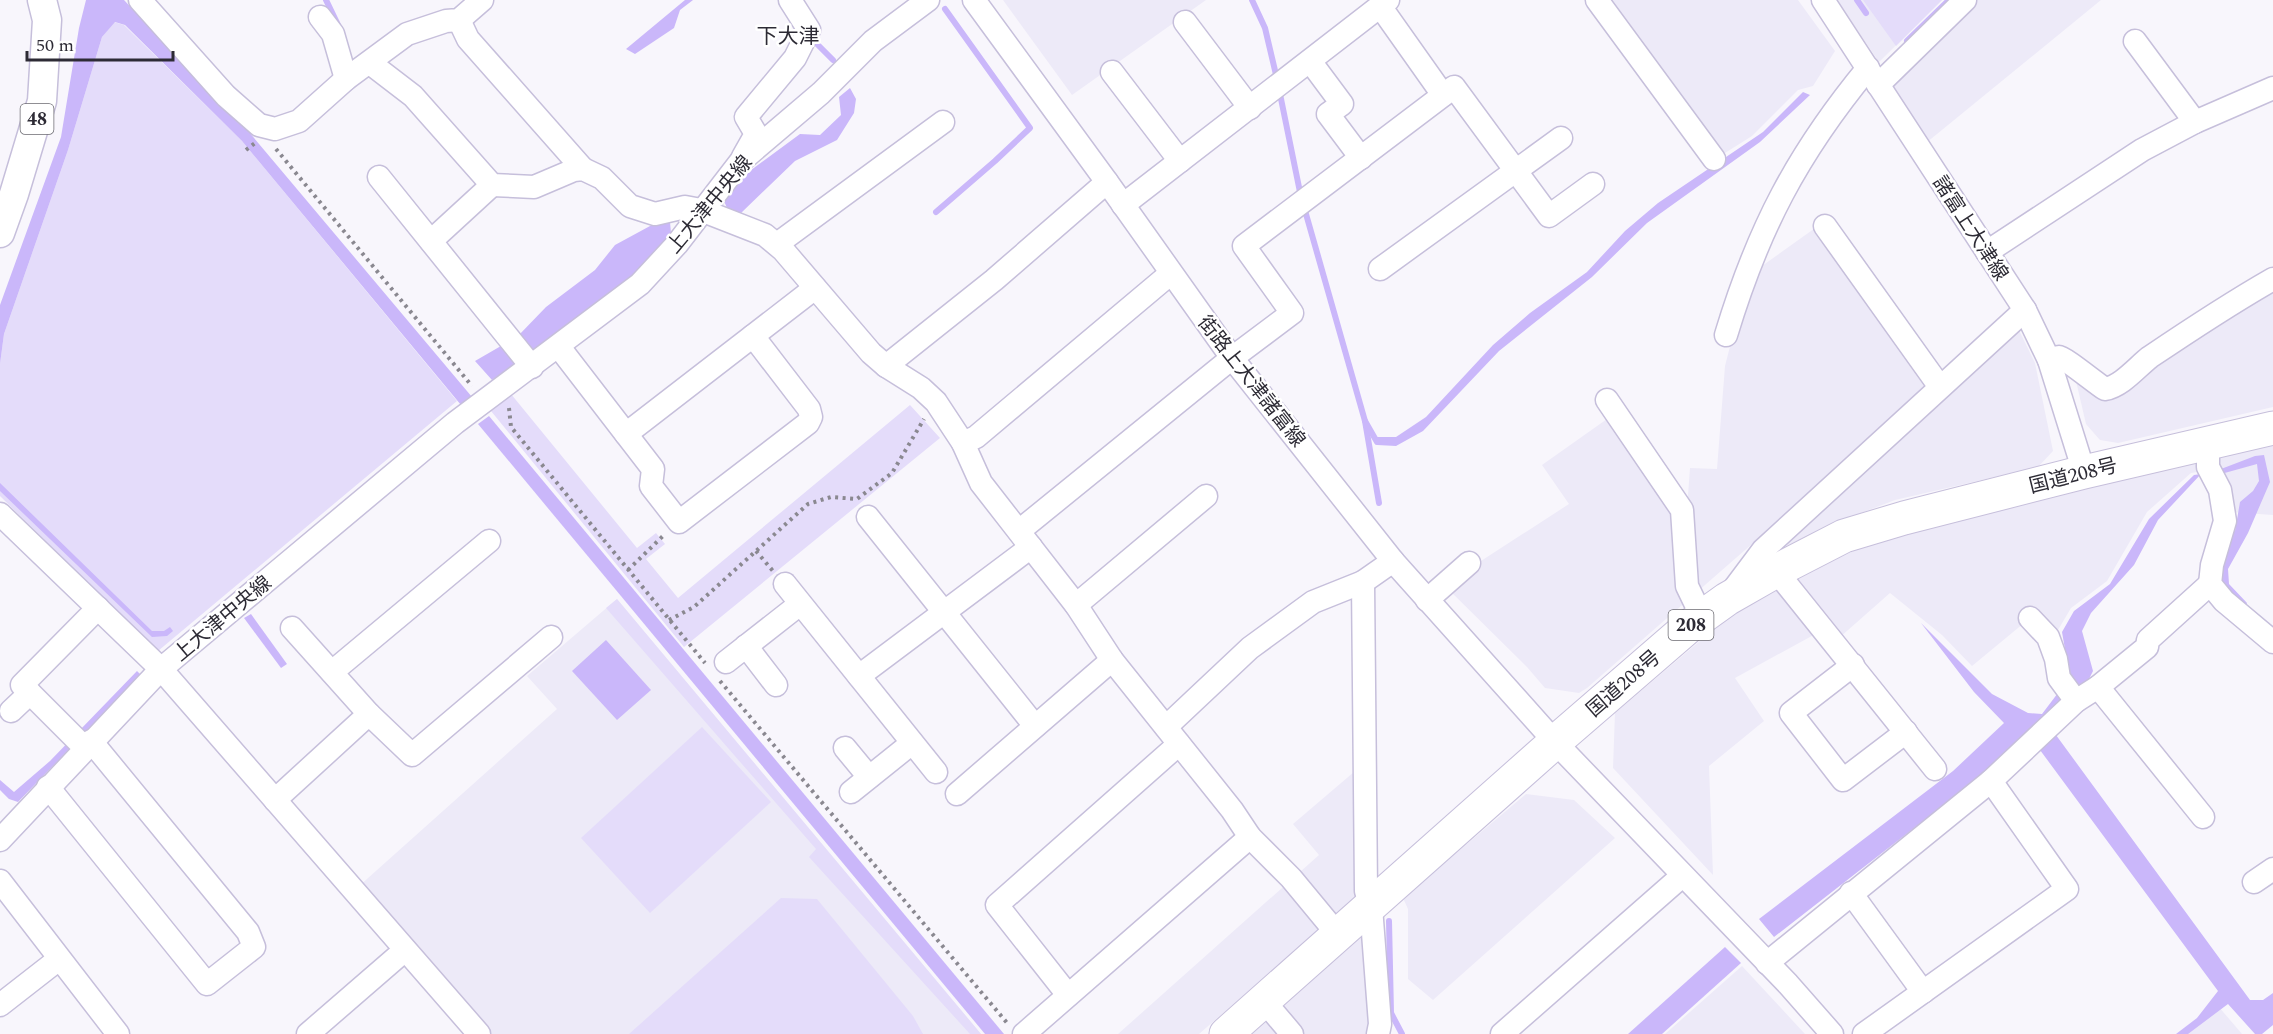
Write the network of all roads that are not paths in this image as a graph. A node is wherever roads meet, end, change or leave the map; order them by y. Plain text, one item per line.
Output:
1 (42, 0) edge
2 (140, 0) edge
3 (482, 0) edge
4 (790, 0) edge
5 (928, 0) edge
6 (974, 0) edge
7 (1598, 0) edge
8 (1823, 0) edge
9 (1965, 0) edge
10 (1384, 3) edge
11 (320, 17) dead end
12 (459, 20) junction
13 (1185, 22) dead end
14 (2135, 41) dead end
15 (1310, 61) junction
16 (370, 63) junction
17 (1112, 72) dead end
18 (1873, 77) junction
19 (346, 79) junction
20 (2273, 88) edge
21 (1443, 95) junction
22 (1250, 108) junction
23 (943, 122) dead end
24 (2195, 122) junction
25 (1561, 138) dead end
26 (1360, 158) junction
27 (1714, 159) dead end
28 (741, 161) junction
29 (1180, 161) junction
30 (583, 169) junction
31 (1516, 171) junction
32 (379, 177) dead end
33 (1107, 182) junction
34 (1593, 183) dead end
35 (492, 185) junction
36 (1123, 205) junction
37 (701, 210) junction
38 (1825, 226) dead end
39 (0, 233) edge
40 (431, 241) junction
41 (777, 244) junction
42 (1987, 252) junction
43 (1380, 269) dead end
44 (1170, 274) junction
45 (2273, 279) edge
46 (816, 288) junction
47 (2025, 310) junction
48 (1726, 335) dead end
49 (753, 336) junction
50 (559, 347) junction
51 (1232, 358) junction
52 (2049, 360) junction
53 (886, 366) junction
54 (532, 367) junction
55 (1941, 387) junction
56 (1607, 400) dead end
57 (2273, 428) edge
58 (626, 434) junction
59 (963, 443) junction
60 (2208, 444) junction
61 (2084, 472) junction
62 (1206, 496) dead end
63 (0, 514) edge
64 (868, 517) dead end
65 (1025, 539) junction
66 (489, 541) dead end
67 (1393, 561) junction
68 (1469, 563) dead end
69 (1776, 571) junction
70 (1363, 582) junction
71 (2210, 584) junction
72 (784, 585) dead end
73 (1427, 600) junction
74 (800, 604) junction
75 (1076, 605) junction
76 (98, 608) junction
77 (1715, 608) junction
78 (944, 612) junction
79 (2030, 618) dead end
80 (292, 628) dead end
81 (551, 637) dead end
82 (2273, 642) edge
83 (746, 646) junction
84 (1112, 660) junction
85 (1853, 665) junction
86 (716, 667) road end
87 (160, 669) junction
88 (332, 672) junction
89 (859, 676) junction
90 (776, 685) dead end
91 (2098, 687) junction
92 (30, 693) junction
93 (2076, 701) junction
94 (11, 711) dead end
95 (369, 714) junction
96 (1035, 726) junction
97 (1906, 732) junction
98 (1172, 735) junction
99 (82, 741) junction
100 (1555, 742) junction
101 (912, 743) junction
102 (846, 748) dead end
103 (1935, 769) dead end
104 (936, 772) dead end
105 (869, 777) junction
106 (1991, 781) junction
107 (48, 787) junction
108 (851, 792) dead end
109 (957, 794) dead end
110 (275, 800) junction
111 (2203, 817) dead end
112 (1250, 837) junction
113 (0, 840) edge
114 (2273, 869) edge
115 (1682, 876) junction
116 (0, 881) edge
117 (2254, 882) dead end
118 (1851, 893) junction
119 (1371, 907) junction
120 (1339, 936) junction
121 (405, 950) junction
122 (59, 958) junction
123 (1767, 963) junction
124 (1923, 992) junction
125 (1068, 995) junction
126 (1264, 1001) junction
127 (0, 1005) edge
128 (1016, 1029) edge
129 (118, 1034) edge
130 (308, 1034) edge
131 (479, 1034) edge
132 (1226, 1034) edge
133 (1292, 1034) edge
134 (1378, 1034) edge
135 (1502, 1034) edge
136 (1832, 1034) edge
137 (1864, 1034) edge

1 - 39 main road, 48
2 - 19 street
3 - 12 street
4 - 28 street
5 - 28 street, 上大津中央線
6 - 33 street, 街路上大津諸富線
7 - 27 street
8 - 18 street, 諸富上大津線
9 - 18 street
10 - 15 street
10 - 21 street
11 - 19 street
12 - 16 street
12 - 30 street
13 - 22 street
14 - 24 street
15 - 22 street
15 - 26 street
16 - 19 street
16 - 35 street
17 - 29 street
18 - 42 street, 諸富上大津線
18 - 48 street
20 - 24 street
21 - 26 street
21 - 31 street
22 - 29 street
23 - 41 street
24 - 42 street
25 - 31 street
26 - 51 street
28 - 37 street, 上大津中央線
29 - 36 street
30 - 35 street
30 - 37 street
31 - 34 street
31 - 43 street
32 - 40 street
33 - 36 street, 街路上大津諸富線
33 - 53 street
35 - 40 street
36 - 44 street, 街路上大津諸富線
37 - 41 street
37 - 50 street, 上大津中央線
38 - 55 street
40 - 54 street
41 - 46 street
42 - 47 street, 諸富上大津線
44 - 51 street, 街路上大津諸富線
44 - 59 street
45 - 52 street
46 - 49 street
46 - 53 street
47 - 52 street, 諸富上大津線
47 - 55 street
49 - 58 street
49 - 58 street
50 - 54 street, 上大津中央線
50 - 58 street
51 - 65 street
51 - 67 street, 街路上大津諸富線
52 - 61 street, 諸富上大津線
53 - 59 street
54 - 87 street, 上大津中央線
55 - 77 street
56 - 77 street
57 - 60 highway, 国道208号 / 208
59 - 65 street
60 - 61 highway, 国道208号 / 208
60 - 71 street
61 - 69 highway, 国道208号 / 208
62 - 75 street
63 - 76 street
64 - 78 street
65 - 75 street
65 - 78 street
66 - 88 street
67 - 70 street
67 - 73 street, 街路上大津諸富線
68 - 73 street
69 - 77 highway, 国道208号 / 208
69 - 85 street
70 - 98 street
70 - 119 street
71 - 82 street
71 - 91 street
72 - 74 street
73 - 100 street, 街路上大津諸富線
74 - 83 street
74 - 89 street
75 - 84 street
76 - 87 street
76 - 92 street
77 - 100 highway, 国道208号 / 208
78 - 89 street
78 - 96 street
79 - 93 street
80 - 88 street
81 - 95 street
83 - 86 street
83 - 90 street
84 - 96 street
84 - 98 street
85 - 97 street
85 - 97 street
87 - 99 street, 上大津中央線
87 - 110 street
88 - 95 street
89 - 101 street
91 - 93 street
91 - 111 street
92 - 94 street
92 - 99 street
93 - 106 street
95 - 110 street
96 - 109 street
97 - 103 street
98 - 112 street
98 - 125 street
99 - 107 street, 上大津中央線
99 - 107 street
100 - 115 street, 街路上大津諸富線
100 - 119 highway, 国道208号 / 208
101 - 104 street
101 - 105 street
102 - 105 street
105 - 108 street
106 - 118 street
106 - 124 street
107 - 113 street, 上大津中央線
110 - 121 street
112 - 120 street
112 - 125 street
114 - 117 street
115 - 123 street, 街路上大津諸富線
115 - 135 street
116 - 122 street
118 - 123 street
118 - 124 street
119 - 120 highway, 国道208号 / 208
119 - 134 street
120 - 126 highway, 国道208号 / 208
121 - 130 street
121 - 131 street
122 - 127 street
122 - 129 street
123 - 136 street, 街路上大津諸富線
124 - 137 street
125 - 128 street
126 - 132 highway, 国道208号 / 208
126 - 133 street

